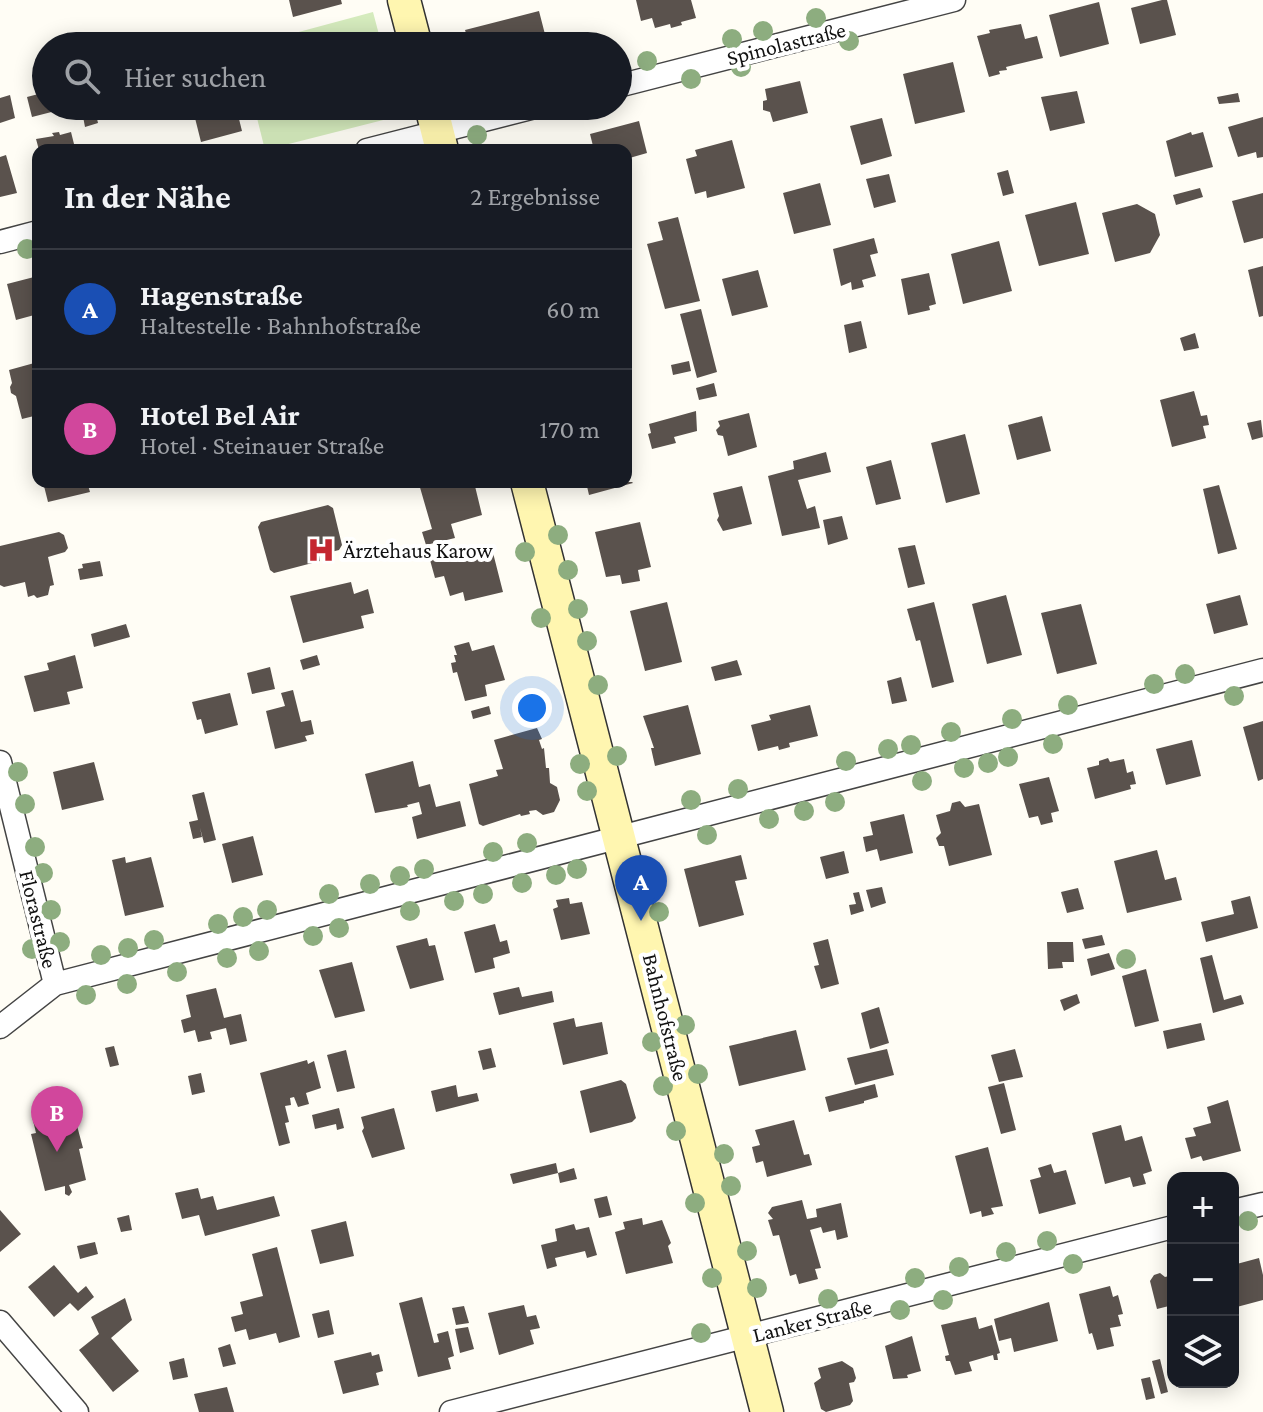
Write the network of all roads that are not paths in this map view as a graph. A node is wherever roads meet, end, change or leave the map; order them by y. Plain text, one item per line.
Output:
1 (404, 0) edge
2 (954, 0) edge
3 (412, 32) edge
4 (632, 82) edge
5 (477, 120) edge
6 (437, 129) edge
7 (387, 144) edge
8 (32, 234) edge
9 (0, 242) edge
10 (529, 488) edge
11 (1263, 670) edge
12 (0, 762) edge
13 (619, 837) junction
14 (55, 984) junction
15 (0, 1027) edge
16 (1263, 1204) edge
17 (1239, 1210) edge
18 (1167, 1229) edge
19 (0, 1322) edge
20 (747, 1336) junction
21 (77, 1412) edge
22 (451, 1412) edge
23 (767, 1412) edge

1 - 3 main road
2 - 4 street, Spinolastraße
5 - 6 street
6 - 7 street
8 - 9 street
10 - 13 main road, Bahnhofstraße
11 - 13 street
12 - 14 street, Florastraße
13 - 14 street
13 - 20 main road, Bahnhofstraße
14 - 15 street
16 - 17 street
18 - 20 street, Lanker Straße
19 - 21 street
20 - 22 street, Lanker Straße
20 - 23 main road, Bahnhofstraße

